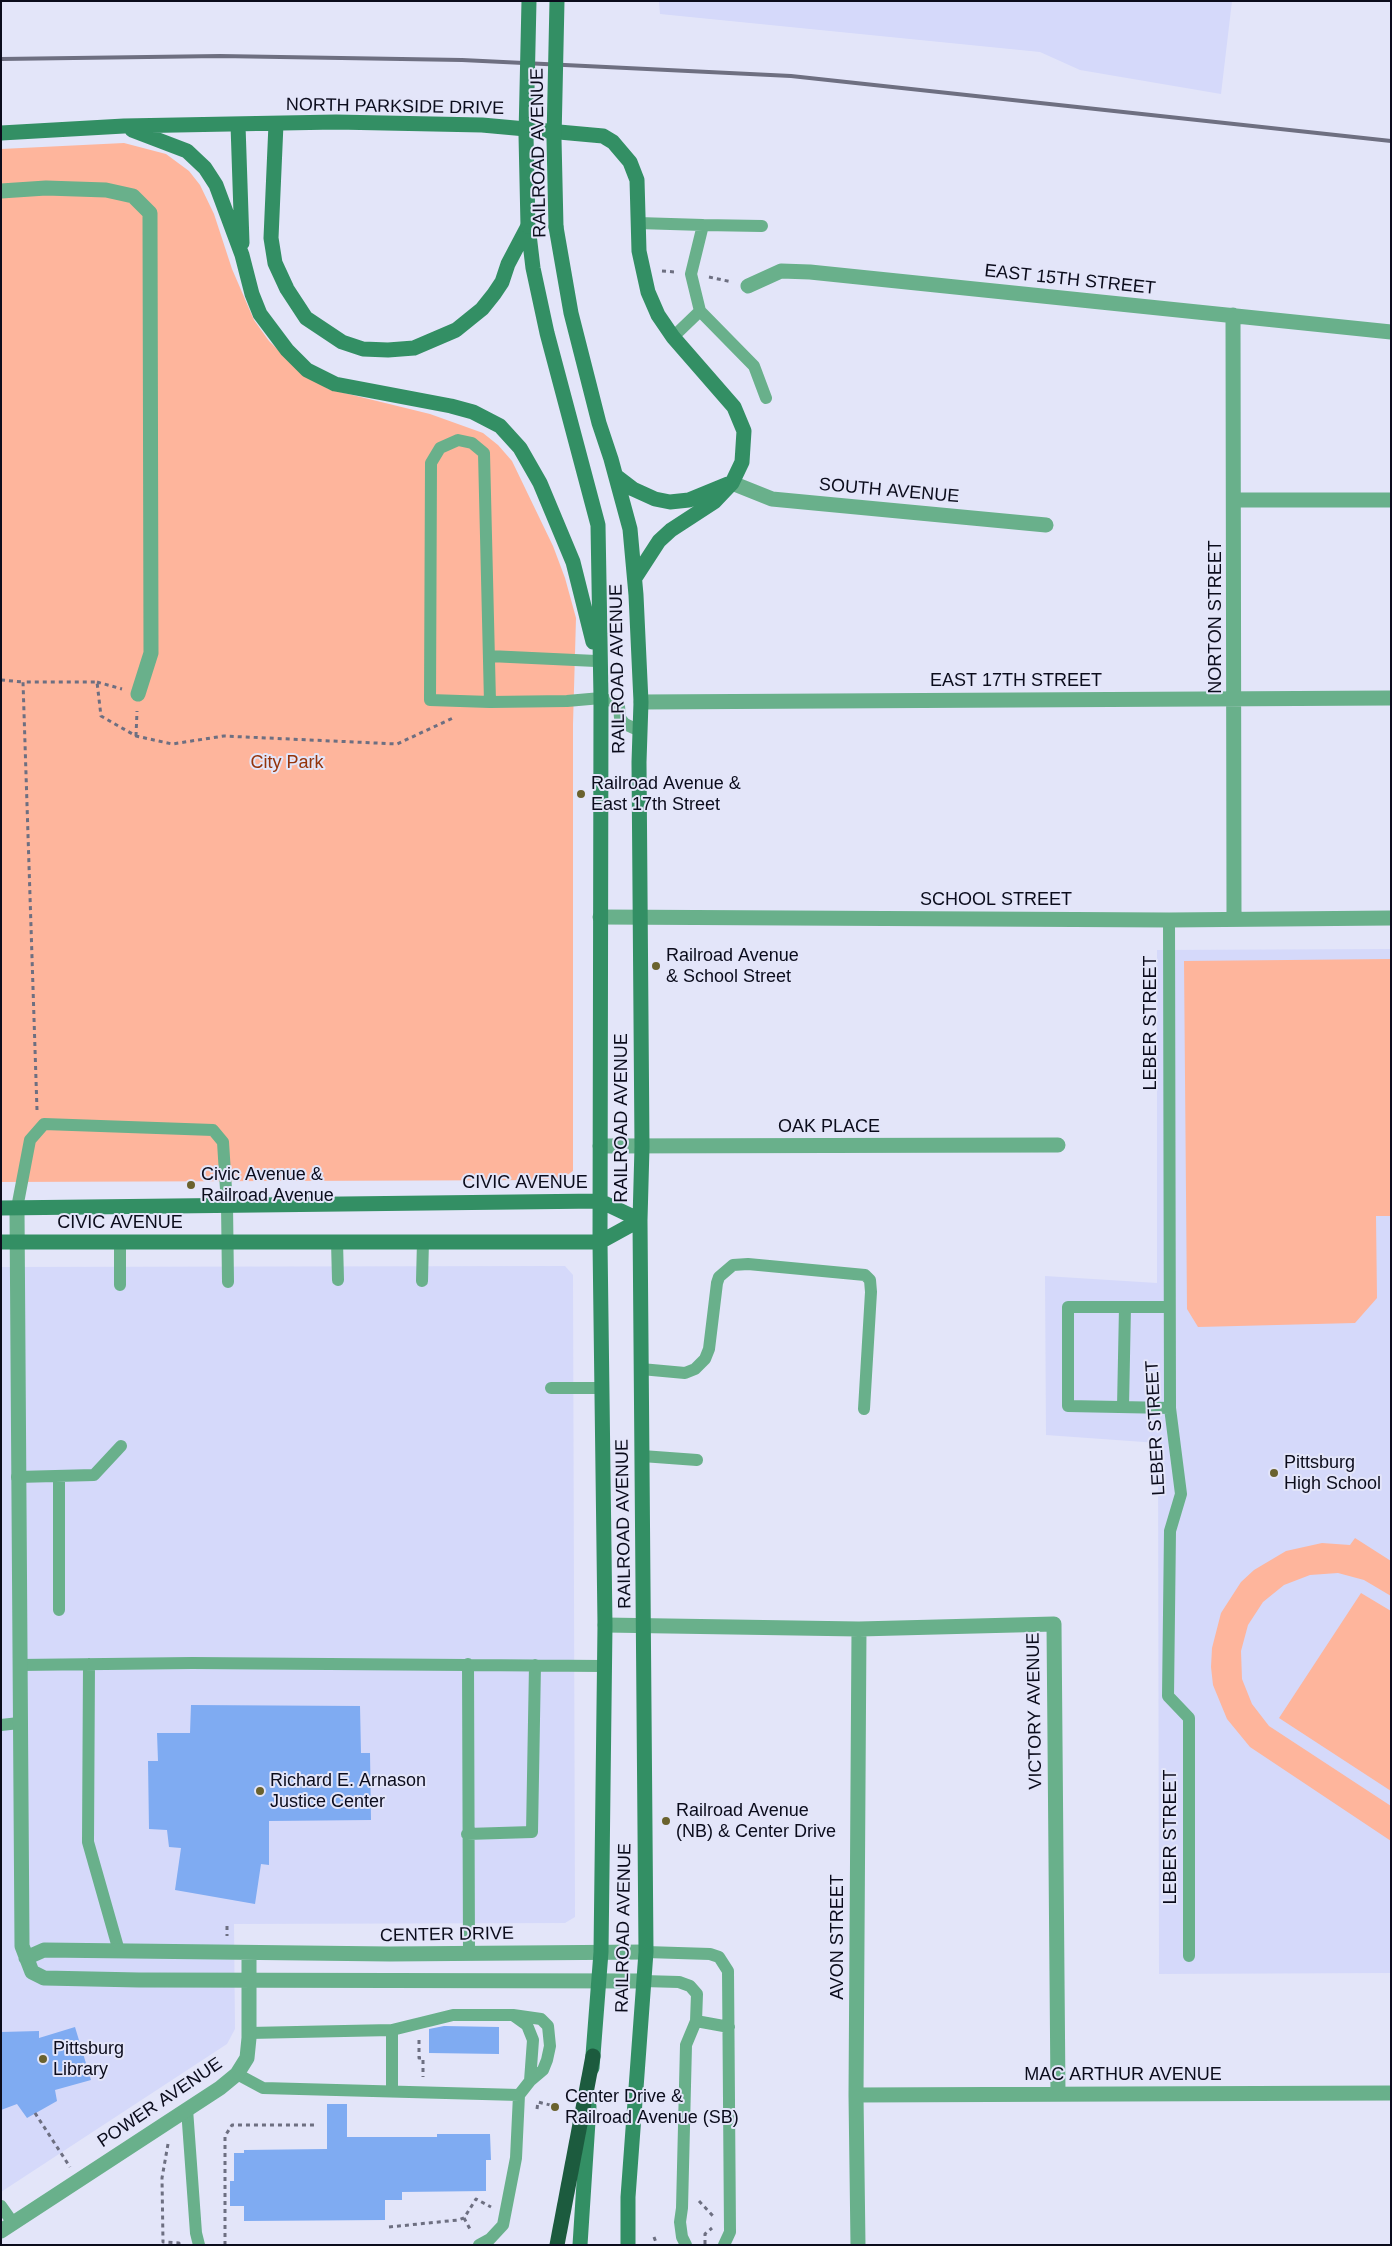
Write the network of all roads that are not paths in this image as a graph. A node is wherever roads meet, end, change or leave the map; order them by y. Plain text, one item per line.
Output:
1 (529, 1) edge
2 (557, 1) edge
3 (276, 124) junction
4 (238, 125) junction
5 (124, 126) junction
6 (1, 133) edge
7 (1, 191) edge
8 (638, 223) junction
9 (703, 225) junction
10 (528, 226) junction
11 (762, 226) dead end
12 (242, 255) junction
13 (748, 286) dead end
14 (700, 311) junction
15 (1233, 315) junction
16 (1391, 332) edge
17 (673, 337) junction
18 (766, 398) dead end
19 (616, 476) junction
20 (732, 483) junction
21 (1234, 500) junction
22 (1391, 500) edge
23 (1046, 525) dead end
24 (635, 578) junction
25 (489, 656) junction
26 (596, 661) junction
27 (601, 692) junction
28 (138, 694) dead end
29 (1391, 698) edge
30 (1235, 699) junction
31 (490, 702) junction
32 (641, 702) junction
33 (640, 731) junction
34 (600, 917) junction
35 (641, 917) junction
36 (1391, 918) edge
37 (1234, 919) junction
38 (1169, 920) junction
39 (1058, 1145) dead end
40 (600, 1146) junction
41 (642, 1147) junction
42 (600, 1201) junction
43 (227, 1205) junction
44 (9, 1208) edge
45 (640, 1220) junction
46 (422, 1240) junction
47 (1, 1242) edge
48 (17, 1242) junction
49 (120, 1242) junction
50 (227, 1242) junction
51 (337, 1242) junction
52 (600, 1242) junction
53 (338, 1280) dead end
54 (422, 1281) dead end
55 (228, 1282) dead end
56 (120, 1285) dead end
57 (1125, 1307) junction
58 (1169, 1307) junction
59 (641, 1369) junction
60 (551, 1388) dead end
61 (602, 1388) junction
62 (1123, 1407) junction
63 (1170, 1408) junction
64 (864, 1409) dead end
65 (121, 1446) dead end
66 (642, 1456) junction
67 (697, 1460) dead end
68 (18, 1477) junction
69 (58, 1477) junction
70 (59, 1610) dead end
71 (605, 1624) junction
72 (644, 1626) junction
73 (859, 1629) junction
74 (89, 1664) junction
75 (468, 1664) junction
76 (535, 1664) junction
77 (19, 1665) junction
78 (603, 1666) junction
79 (19, 1723) junction
80 (1, 1725) edge
81 (467, 1834) junction
82 (119, 1951) junction
83 (601, 1952) junction
84 (646, 1952) junction
85 (469, 1953) junction
86 (249, 1954) junction
87 (1189, 1956) dead end
88 (26, 1958) junction
89 (598, 1981) junction
90 (643, 1981) junction
91 (250, 1982) junction
92 (513, 2015) junction
93 (696, 2021) junction
94 (729, 2027) junction
95 (392, 2030) junction
96 (249, 2033) junction
97 (593, 2056) junction
98 (237, 2074) junction
99 (530, 2081) junction
100 (392, 2091) junction
101 (1391, 2093) edge
102 (1058, 2094) junction
103 (519, 2095) junction
104 (856, 2095) junction
105 (188, 2110) junction
106 (1, 2206) edge
107 (7, 2227) edge
108 (476, 2240) edge
109 (199, 2245) edge
110 (557, 2245) edge
111 (580, 2245) edge
112 (628, 2245) edge
113 (686, 2245) edge
114 (724, 2245) edge
115 (858, 2245) edge

1 - 10 main road, RAILROAD AVENUE, bridge
2 - 19 main road, RAILROAD AVENUE, bridge
3 - 4 main road, NORTH PARKSIDE DRIVE
3 - 8 main road, NORTH PARKSIDE DRIVE
3 - 10 main road
4 - 5 main road, NORTH PARKSIDE DRIVE
4 - 12 main road
5 - 6 main road, NORTH PARKSIDE DRIVE
5 - 12 main road
7 - 28 street
8 - 9 lane
8 - 17 main road, NORTH PARKSIDE DRIVE
9 - 11 lane
9 - 14 lane
10 - 27 main road, RAILROAD AVENUE
12 - 26 main road
13 - 15 street, EAST 15TH STREET
14 - 17 lane
14 - 18 lane
15 - 16 street, EAST 15TH STREET
15 - 21 street, NORTON STREET
17 - 20 main road, NORTH PARKSIDE DRIVE
19 - 20 main road
19 - 24 main road, RAILROAD AVENUE
20 - 23 street, SOUTH AVENUE
20 - 24 main road, NORTH PARKSIDE DRIVE
21 - 22 street
21 - 30 street, NORTON STREET
24 - 32 main road, RAILROAD AVENUE
25 - 26 lane
25 - 31 lane
25 - 31 lane
26 - 27 main road
27 - 31 lane
27 - 33 lane
27 - 34 main road, RAILROAD AVENUE
29 - 30 street, EAST 17TH STREET
30 - 32 street, EAST 17TH STREET
30 - 37 street, NORTON STREET
32 - 33 main road, RAILROAD AVENUE
33 - 35 main road, RAILROAD AVENUE
34 - 35 street, SCHOOL STREET
34 - 40 main road, RAILROAD AVENUE
35 - 38 street, SCHOOL STREET
35 - 41 main road, RAILROAD AVENUE
36 - 37 street, SCHOOL STREET
37 - 38 street, SCHOOL STREET
38 - 58 lane, LEBER STREET
39 - 41 street, OAK PLACE
40 - 41 street, OAK PLACE
40 - 42 main road, RAILROAD AVENUE
41 - 45 main road, RAILROAD AVENUE
42 - 43 main road, CIVIC AVENUE
42 - 45 main road, CIVIC AVENUE
42 - 52 main road, RAILROAD AVENUE
43 - 44 main road, CIVIC AVENUE
43 - 44 lane
43 - 50 lane
44 - 48 street
45 - 52 main road, CIVIC AVENUE
45 - 59 main road, RAILROAD AVENUE
46 - 51 main road, CIVIC AVENUE
46 - 52 main road, CIVIC AVENUE
46 - 54 lane
47 - 48 main road, CIVIC AVENUE
48 - 49 main road, CIVIC AVENUE
48 - 68 street
49 - 50 main road, CIVIC AVENUE
49 - 56 lane
50 - 51 main road, CIVIC AVENUE
50 - 55 lane
51 - 53 lane
52 - 61 main road, RAILROAD AVENUE
57 - 58 lane
57 - 62 lane
57 - 62 lane
58 - 63 lane, LEBER STREET
59 - 64 lane
59 - 66 main road, RAILROAD AVENUE
60 - 61 lane
61 - 71 main road, RAILROAD AVENUE
62 - 63 lane
63 - 87 lane, LEBER STREET
65 - 69 lane
66 - 67 lane
66 - 72 main road, RAILROAD AVENUE
68 - 69 lane
68 - 77 street
69 - 70 lane
71 - 72 street, VICTORY AVENUE
71 - 78 main road, RAILROAD AVENUE
72 - 73 street, VICTORY AVENUE
72 - 84 main road, RAILROAD AVENUE
73 - 102 street, VICTORY AVENUE
73 - 104 street, AVON STREET
74 - 75 lane
74 - 77 lane
74 - 82 lane
75 - 76 lane
75 - 81 lane
76 - 78 lane
76 - 81 lane
77 - 79 street
78 - 83 main road, RAILROAD AVENUE
79 - 80 lane
79 - 88 street
81 - 85 lane
82 - 86 street, CENTER DRIVE
82 - 88 street, CENTER DRIVE
83 - 84 street, CENTER DRIVE
83 - 85 street, CENTER DRIVE
83 - 89 main road, RAILROAD AVENUE
84 - 90 main road, RAILROAD AVENUE
84 - 94 lane
85 - 86 street, CENTER DRIVE
86 - 91 street, POWER AVENUE
88 - 91 street
89 - 90 street
89 - 91 street
89 - 97 main road, RAILROAD AVENUE
90 - 93 lane
90 - 112 main road, RAILROAD AVENUE
91 - 96 street, POWER AVENUE
92 - 95 lane
92 - 99 lane
92 - 99 lane
93 - 94 lane
93 - 113 lane
94 - 114 lane
95 - 96 lane
95 - 100 lane
96 - 98 street, POWER AVENUE
97 - 110 highway
97 - 111 main road, RAILROAD AVENUE
98 - 100 lane
98 - 105 street, POWER AVENUE
99 - 103 lane
100 - 103 lane
101 - 102 street, MAC ARTHUR AVENUE
102 - 104 street, MAC ARTHUR AVENUE
103 - 108 lane
104 - 115 street, AVON STREET
105 - 107 street, POWER AVENUE
105 - 109 lane
106 - 107 lane

